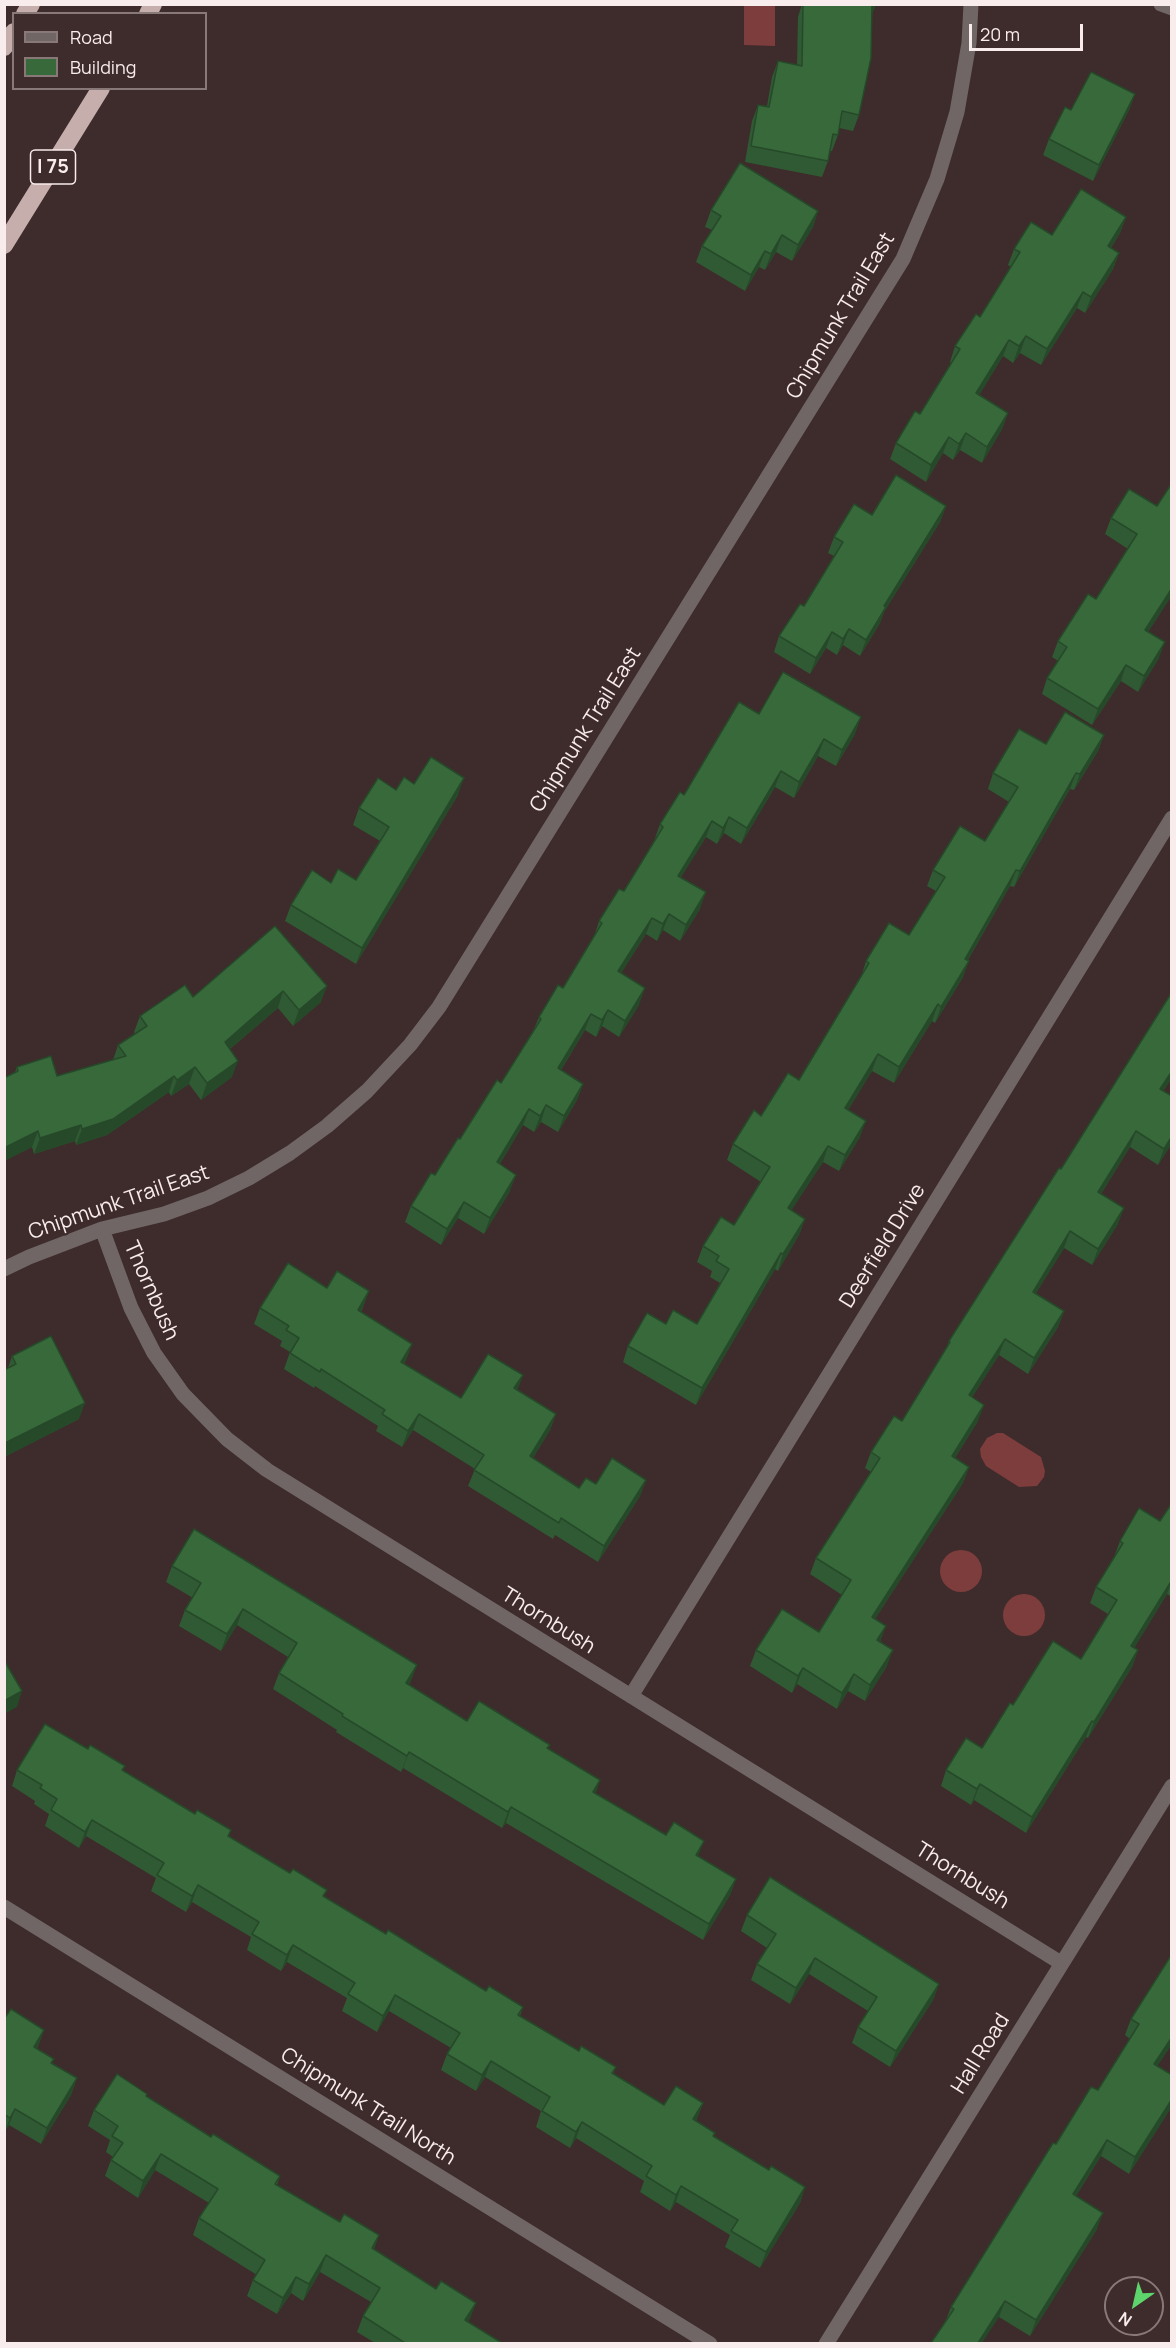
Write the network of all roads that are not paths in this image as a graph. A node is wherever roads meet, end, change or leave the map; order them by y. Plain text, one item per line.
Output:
1 (971, 4) edge
2 (1161, 4) edge
3 (1172, 8) edge
4 (100, 90) edge
5 (4, 245) edge
6 (1172, 818) edge
7 (102, 1230) junction
8 (4, 1269) edge
9 (630, 1696) junction
10 (1172, 1786) edge
11 (4, 1906) edge
12 (1061, 1963) junction
13 (710, 2343) edge
14 (826, 2343) edge

1 - 7 street, Chipmunk Trail East
2 - 3 street
4 - 5 highway, I 75
6 - 9 street, Deerfield Drive
7 - 8 street, Chipmunk Trail East
7 - 9 street, Thornbush
9 - 12 street, Thornbush
10 - 12 street, Hall Road
11 - 13 street, Chipmunk Trail North
12 - 14 street, Hall Road

